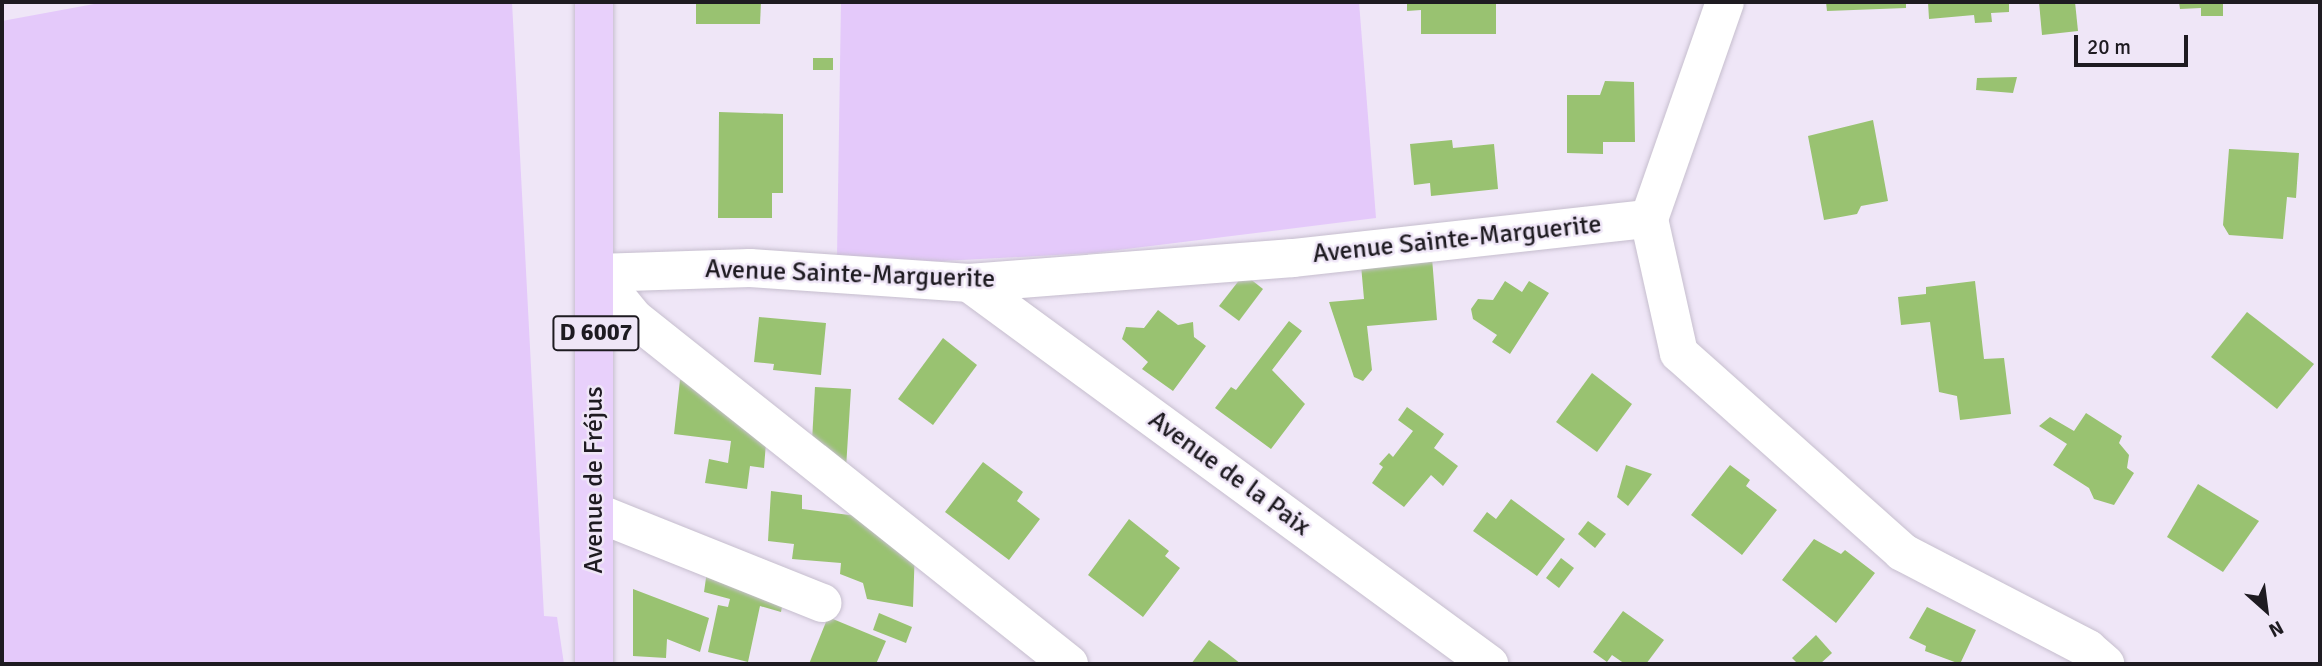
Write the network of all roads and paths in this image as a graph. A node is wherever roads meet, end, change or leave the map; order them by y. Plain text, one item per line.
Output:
1 (594, 2) edge
2 (1725, 2) edge
3 (1650, 219) junction
4 (597, 272) junction
5 (968, 283) junction
6 (595, 512) junction
7 (822, 603) dead end
8 (594, 664) edge
9 (1069, 664) edge
10 (1489, 664) edge
11 (2105, 664) edge

1 - 4 main road, Avenue de Fréjus / D 6007
2 - 3 street
3 - 5 street, Avenue Sainte-Marguerite
3 - 11 street
4 - 5 street, Avenue Sainte-Marguerite
4 - 6 main road, Avenue de Fréjus / D 6007
4 - 9 street
5 - 10 street, Avenue de la Paix
6 - 7 street
6 - 8 main road, Avenue de Fréjus / D 6007

